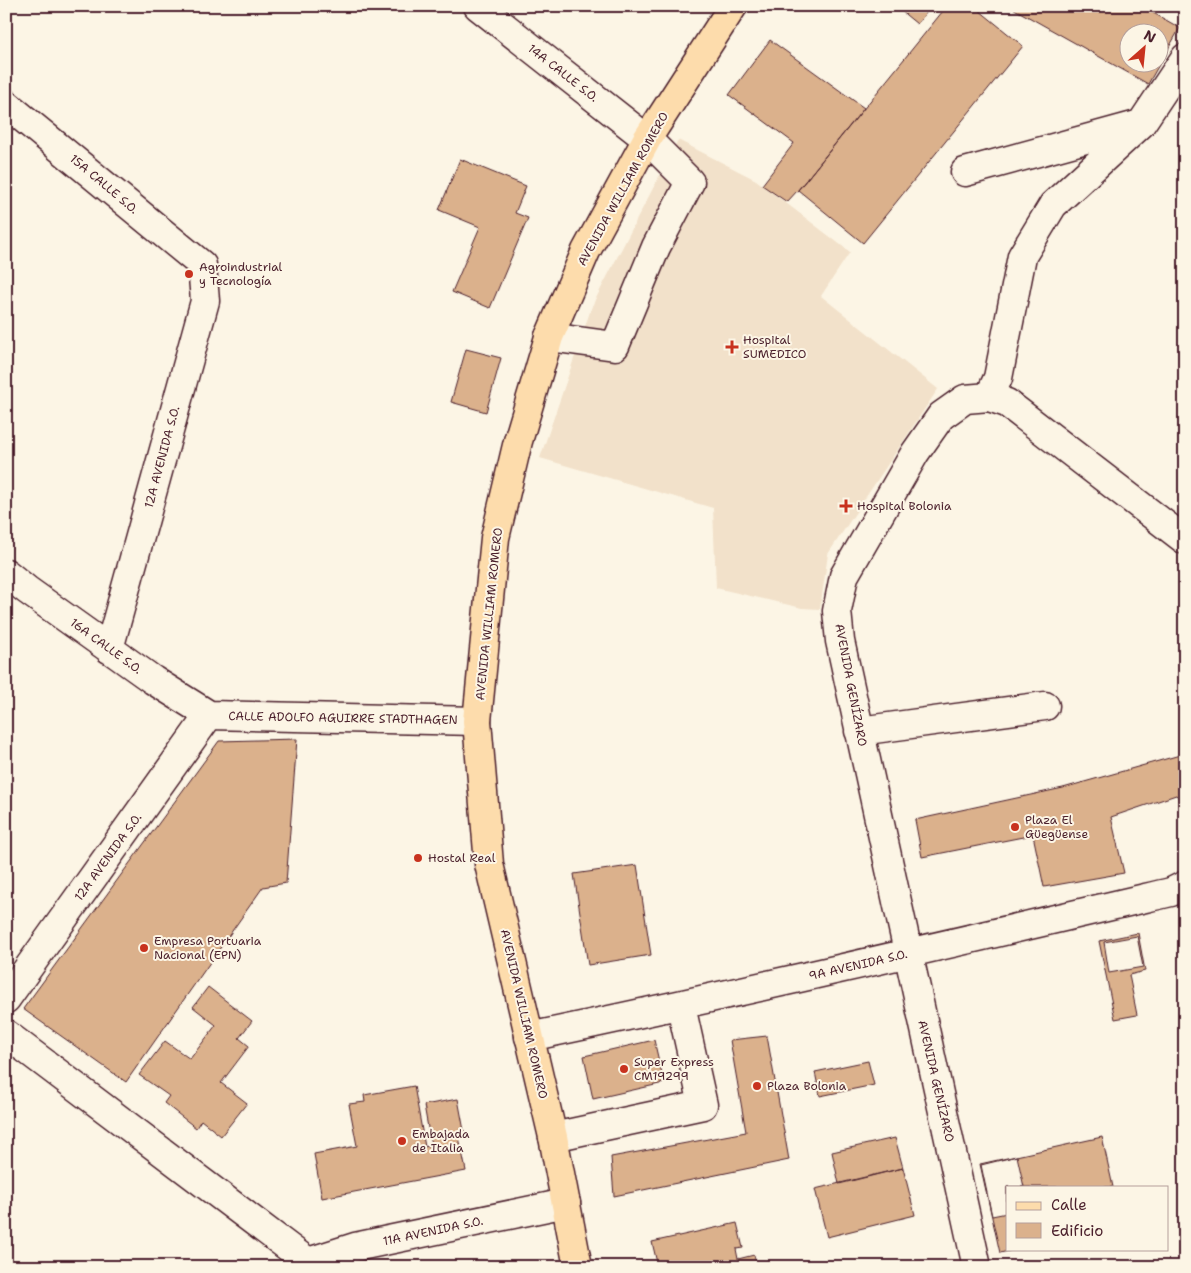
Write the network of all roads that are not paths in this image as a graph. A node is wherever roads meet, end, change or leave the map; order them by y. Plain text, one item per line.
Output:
1 (478, 6) edge
2 (733, 6) edge
3 (1185, 58) edge
4 (11, 117) edge
5 (1141, 124) junction
6 (648, 139) junction
7 (965, 172) dead end
8 (202, 265) joint
9 (549, 337) junction
10 (989, 397) junction
11 (1185, 540) edge
12 (6, 573) edge
13 (110, 649) junction
14 (1045, 706) dead end
15 (209, 714) junction
16 (477, 721) junction
17 (860, 731) junction
18 (1185, 885) edge
19 (907, 953) junction
20 (6, 999) edge
21 (681, 1006) junction
22 (6, 1034) edge
23 (529, 1037) junction
24 (552, 1137) junction
25 (566, 1204) junction
26 (305, 1264) edge
27 (578, 1267) edge
28 (977, 1267) edge

1 - 6 street, 14A CALLE S.O.
2 - 6 main road, AVENIDA WILLIAM ROMERO
3 - 5 street
4 - 8 street, 15A CALLE S.O.
5 - 7 street
5 - 10 street
6 - 9 main road, AVENIDA WILLIAM ROMERO
6 - 9 street, 14A CALLE S.O.
8 - 13 street, 12A AVENIDA S.O.
9 - 16 main road, AVENIDA WILLIAM ROMERO
10 - 11 street, AVENIDA GENÍZARO
10 - 17 street, AVENIDA GENÍZARO
12 - 13 street, 16A CALLE S.O.
13 - 15 street, 16A CALLE S.O.
14 - 17 street
15 - 16 street, CALLE ADOLFO AGUIRRE STADTHAGEN
15 - 20 street, 12A AVENIDA S.O.
16 - 23 main road, AVENIDA WILLIAM ROMERO
17 - 19 street, AVENIDA GENÍZARO
18 - 19 street, 9A AVENIDA S.O.
19 - 21 street, 9A AVENIDA S.O.
19 - 28 street, AVENIDA GENÍZARO
21 - 23 street, 9A AVENIDA S.O.
21 - 24 street
22 - 26 street
23 - 24 main road, AVENIDA WILLIAM ROMERO
24 - 25 main road, AVENIDA WILLIAM ROMERO
25 - 26 street, 11A AVENIDA S.O.
25 - 27 main road, AVENIDA WILLIAM ROMERO

